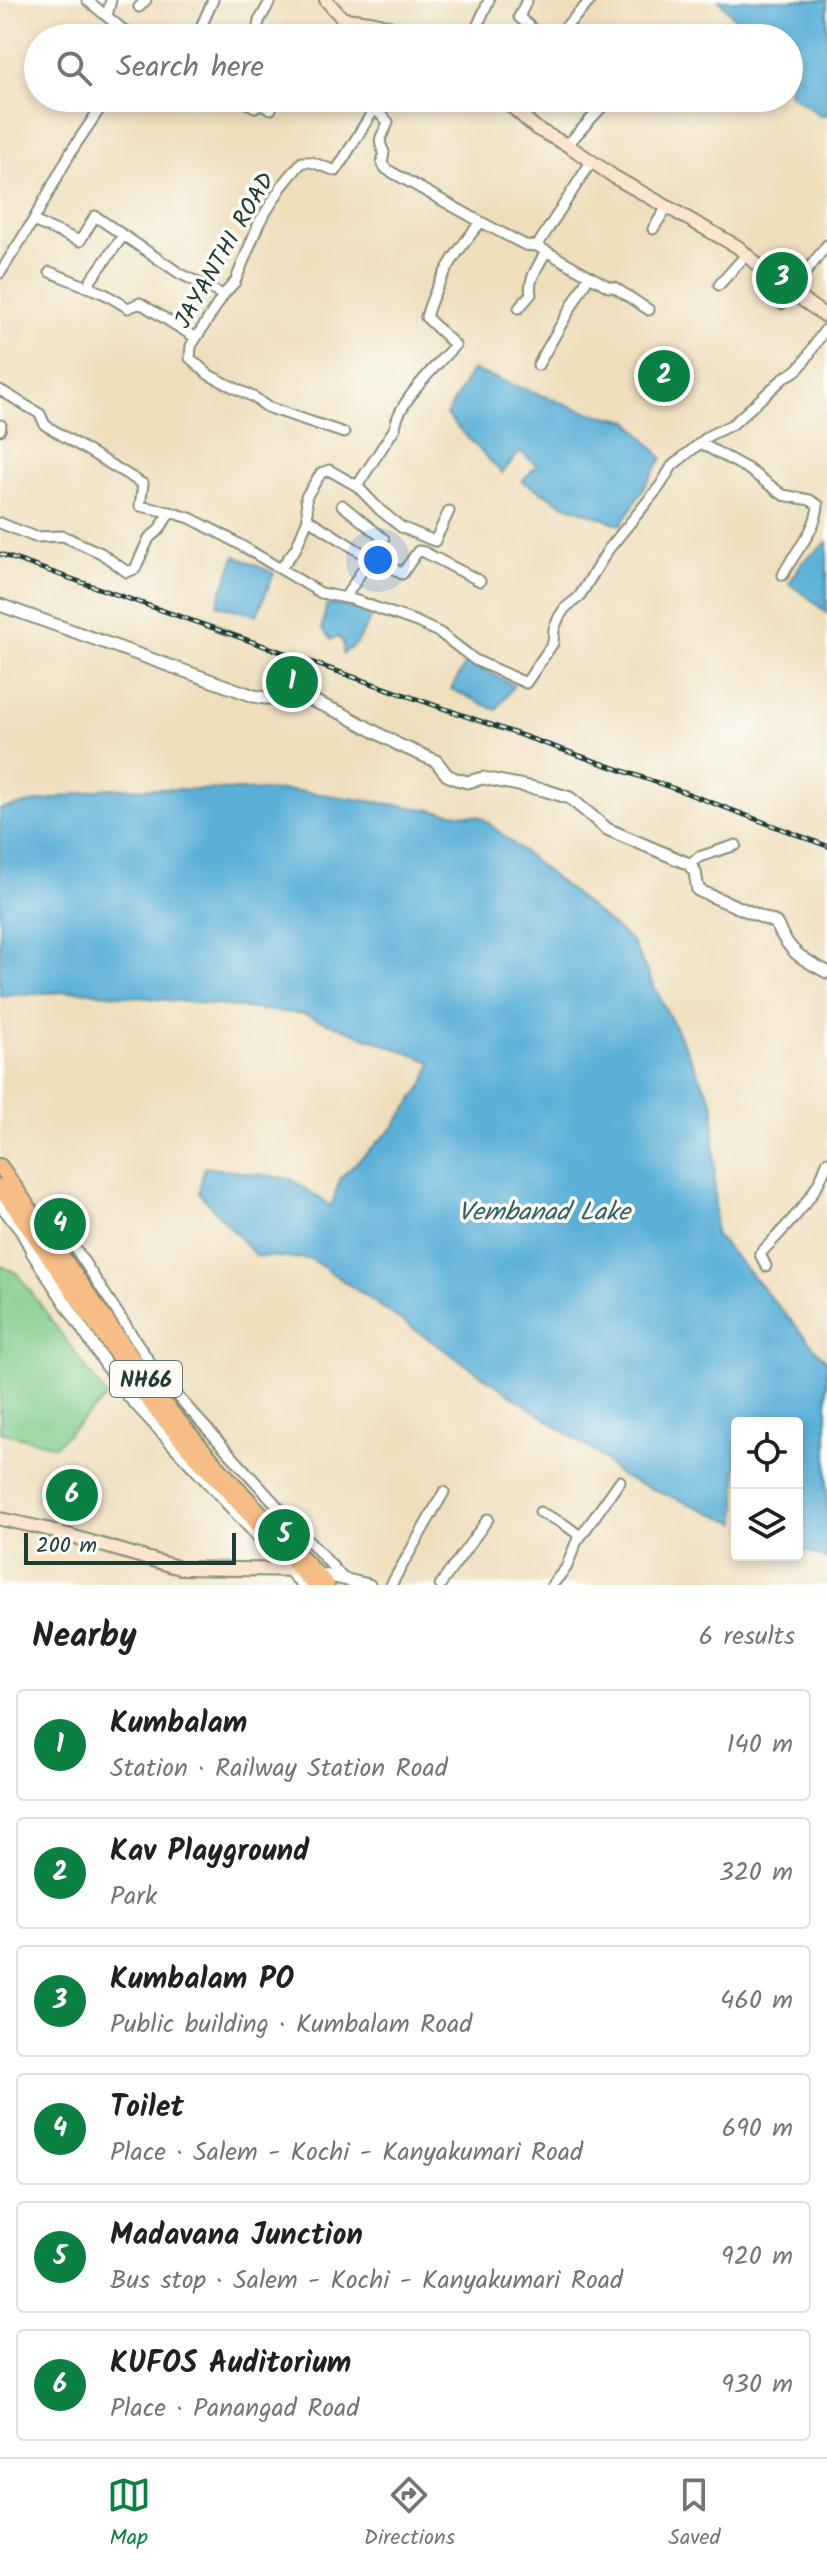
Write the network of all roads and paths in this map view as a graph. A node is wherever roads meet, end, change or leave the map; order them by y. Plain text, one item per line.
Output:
1 (87, 0) edge
2 (111, 0) edge
3 (271, 0) edge
4 (326, 0) edge
5 (489, 0) edge
6 (527, 0) edge
7 (591, 0) edge
8 (210, 2) edge
9 (107, 16) junction
10 (116, 24) edge
11 (201, 24) edge
12 (258, 24) edge
13 (383, 24) edge
14 (478, 24) edge
15 (527, 24) edge
16 (568, 24) edge
17 (98, 112) edge
18 (373, 112) edge
19 (378, 112) edge
20 (519, 112) edge
21 (597, 112) edge
22 (567, 145) junction
23 (591, 162) junction
24 (667, 207) junction
25 (33, 221) junction
26 (481, 222) junction
27 (653, 229) dead end
28 (123, 236) junction
29 (827, 245) edge
30 (0, 247) edge
31 (542, 249) junction
32 (14, 250) junction
33 (746, 255) junction
34 (50, 272) dead end
35 (0, 273) edge
36 (589, 276) junction
37 (719, 285) dead end
38 (86, 287) junction
39 (792, 294) junction
40 (223, 295) junction
41 (781, 304) dead end
42 (519, 308) dead end
43 (649, 310) dead end
44 (827, 317) edge
45 (827, 328) edge
46 (196, 338) junction
47 (538, 365) dead end
48 (0, 390) edge
49 (344, 433) dead end
50 (700, 443) junction
51 (357, 486) junction
52 (342, 505) dead end
53 (449, 511) dead end
54 (170, 512) junction
55 (308, 519) junction
56 (0, 523) edge
57 (370, 558) junction
58 (281, 568) junction
59 (783, 575) dead end
60 (480, 581) dead end
61 (345, 598) junction
62 (0, 605) edge
63 (736, 845) dead end
64 (689, 864) junction
65 (827, 972) edge
66 (827, 1162) edge
67 (0, 1166) edge
68 (0, 1187) edge
69 (0, 1205) edge
70 (73, 1245) dead end
71 (32, 1252) joint
72 (766, 1266) dead end
73 (620, 1481) dead end
74 (444, 1492) dead end
75 (540, 1512) dead end
76 (0, 1519) edge
77 (488, 1519) dead end
78 (580, 1536) junction
79 (296, 1574) edge
80 (315, 1579) edge
81 (346, 1582) edge
82 (327, 1585) edge
83 (369, 1585) edge
84 (391, 1585) edge
85 (440, 1585) edge
86 (552, 1585) edge

1 - 9 street
2 - 9 street
3 - 12 street
4 - 13 main road
5 - 14 street
6 - 15 street
7 - 16 street
8 - 11 street
9 - 10 street
17 - 25 street
18 - 40 street, JAYANTHI ROAD
19 - 26 street
20 - 22 main road
21 - 22 street
22 - 23 main road
23 - 24 main road
23 - 31 street
24 - 27 street
24 - 33 main road
25 - 28 street
25 - 32 street
26 - 31 street
26 - 51 street
28 - 38 street
28 - 40 street
29 - 39 street
30 - 32 street
31 - 36 street
31 - 42 street
32 - 35 street
33 - 37 street
33 - 39 main road
34 - 38 street
36 - 43 street
36 - 47 street
38 - 46 street
39 - 41 street
39 - 44 main road
40 - 46 street, JAYANTHI ROAD
45 - 50 street
46 - 49 street, JAYANTHI ROAD
48 - 54 street
50 - 59 street
50 - 61 street
51 - 53 street
51 - 55 street
52 - 57 street
54 - 56 street
54 - 58 street
55 - 57 street
55 - 58 street
57 - 60 street
57 - 61 street
58 - 61 street
62 - 64 street
63 - 64 street
64 - 65 street
66 - 72 street
67 - 80 highway, NH66
68 - 79 highway, NH66
69 - 71 street
70 - 81 street
71 - 79 street
73 - 78 street
74 - 84 street
75 - 78 street
76 - 79 main road
77 - 85 street
78 - 86 street
79 - 80 highway
80 - 81 street
80 - 82 highway, NH66
81 - 83 street

